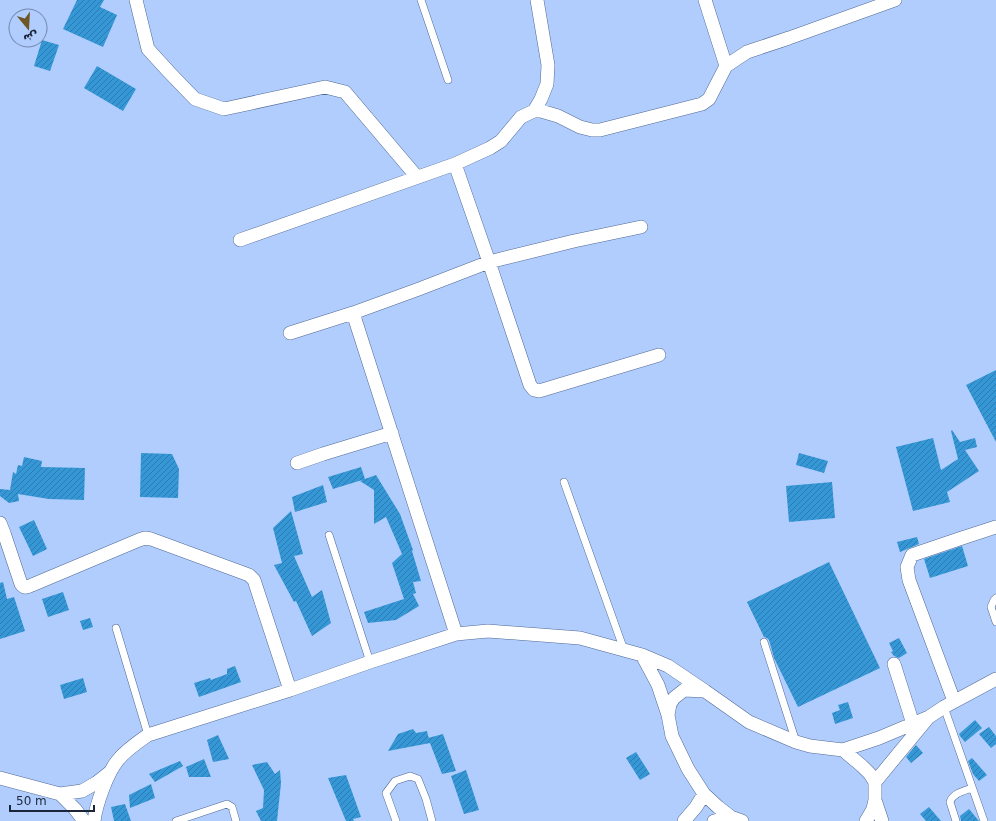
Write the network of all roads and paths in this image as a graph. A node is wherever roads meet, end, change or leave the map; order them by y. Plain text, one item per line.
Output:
1 (136, 0) edge
2 (421, 0) edge
3 (537, 0) edge
4 (705, 0) edge
5 (895, 0) edge
6 (726, 66) junction
7 (448, 80) dead end
8 (534, 111) junction
9 (454, 164) junction
10 (417, 177) junction
11 (641, 227) dead end
12 (240, 240) dead end
13 (490, 262) junction
14 (353, 313) junction
15 (290, 333) dead end
16 (659, 355) dead end
17 (392, 433) junction
18 (297, 464) dead end
19 (564, 482) dead end
20 (0, 524) edge
21 (996, 528) edge
22 (329, 534) dead end
23 (996, 598) edge
24 (996, 622) edge
25 (116, 628) dead end
26 (456, 634) junction
27 (764, 642) dead end
28 (624, 650) junction
29 (642, 655) junction
30 (370, 662) junction
31 (894, 664) dead end
32 (996, 679) edge
33 (290, 690) junction
34 (705, 691) junction
35 (949, 704) junction
36 (668, 715) junction
37 (929, 717) junction
38 (912, 724) junction
39 (148, 735) junction
40 (796, 742) junction
41 (843, 750) junction
42 (111, 771) junction
43 (0, 778) edge
44 (875, 782) junction
45 (972, 788) junction
46 (60, 794) junction
47 (704, 794) junction
48 (875, 800) junction
49 (734, 820) edge
50 (84, 821) edge
51 (94, 821) edge
52 (176, 821) edge
53 (236, 821) edge
54 (396, 821) edge
55 (432, 821) edge
56 (684, 821) edge
57 (714, 821) edge
58 (866, 821) edge
59 (882, 821) edge
60 (956, 821) edge
61 (984, 821) edge

1 - 10 street
2 - 7 lane
3 - 8 street
4 - 6 street
5 - 6 street
6 - 8 street
8 - 9 street
9 - 10 street
9 - 13 street
10 - 12 street
11 - 13 street
13 - 14 street
13 - 16 street
14 - 15 street
14 - 17 street
17 - 18 street
17 - 26 street
19 - 28 lane
20 - 33 street
21 - 35 street
22 - 30 lane
23 - 24 lane
25 - 39 lane
26 - 28 street
26 - 30 street
27 - 40 lane
28 - 29 street
29 - 34 street
29 - 36 street
30 - 33 street
31 - 38 street
32 - 35 street
33 - 39 street
34 - 36 street
34 - 40 street
35 - 37 street
35 - 45 lane
36 - 47 street
37 - 38 street
37 - 44 street
38 - 41 street
39 - 42 street
40 - 41 street
41 - 44 street
42 - 46 street
42 - 51 street
43 - 46 street
44 - 48 street
45 - 60 lane
45 - 61 lane
46 - 50 street
47 - 49 street
47 - 56 street
48 - 58 street
48 - 59 street
49 - 57 street
52 - 53 lane
54 - 55 lane

